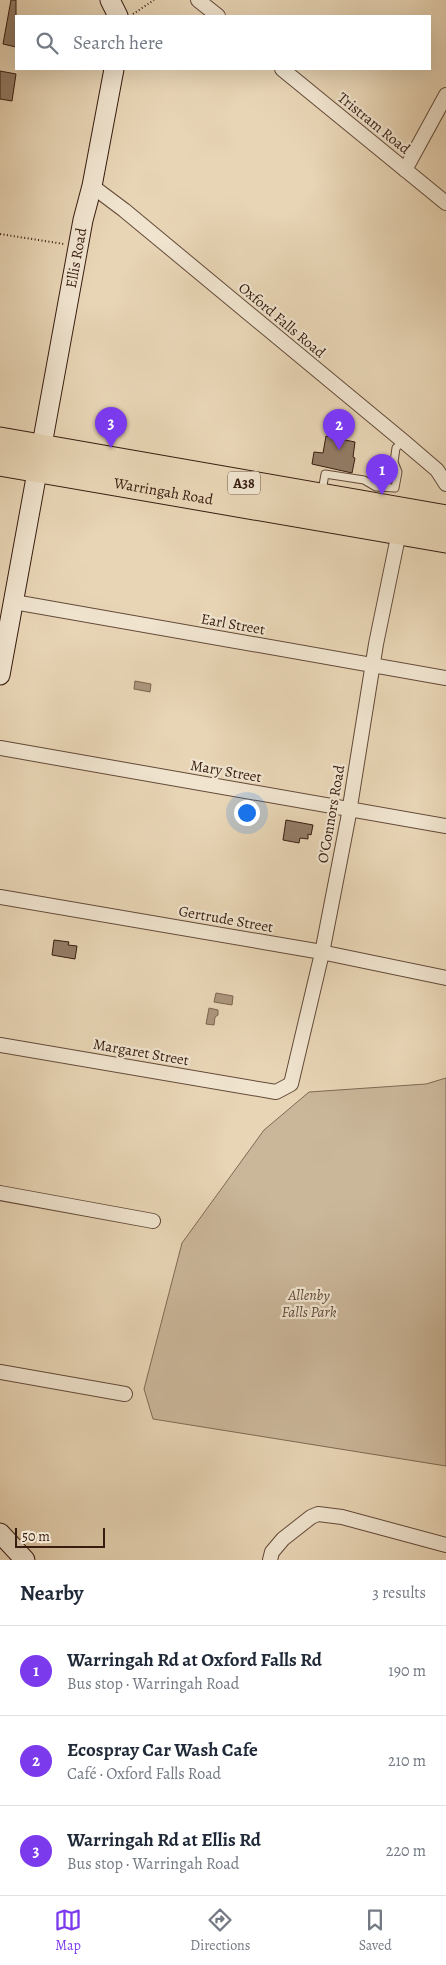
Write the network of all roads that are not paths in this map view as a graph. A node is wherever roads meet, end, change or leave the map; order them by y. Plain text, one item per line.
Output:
1 (110, 0) edge
2 (198, 0) edge
3 (125, 15) edge
4 (217, 15) edge
5 (114, 70) edge
6 (283, 70) edge
7 (446, 95) edge
8 (405, 170) junction
9 (92, 186) junction
10 (446, 203) edge
11 (0, 440) edge
12 (403, 441) junction
13 (40, 458) junction
14 (0, 463) edge
15 (446, 484) edge
16 (362, 492) junction
17 (446, 518) edge
18 (399, 532) junction
19 (446, 540) edge
20 (14, 602) junction
21 (374, 665) junction
22 (0, 675) edge
23 (446, 678) edge
24 (0, 748) edge
25 (349, 809) junction
26 (446, 826) edge
27 (0, 897) edge
28 (322, 953) junction
29 (446, 978) edge
30 (0, 1045) edge
31 (276, 1092) joint
32 (0, 1193) edge
33 (152, 1221) dead end
34 (0, 1372) edge
35 (126, 1394) dead end
36 (0, 1533) edge
37 (446, 1545) edge
38 (25, 1560) edge
39 (270, 1560) edge

1 - 3 street
2 - 4 street
5 - 9 street, Ellis Road
6 - 8 street, Tristram Road
7 - 8 street
8 - 10 street, Tristram Road
9 - 12 street, Oxford Falls Road
9 - 13 street, Ellis Road
11 - 13 highway, Warringah Road / A38
12 - 15 street, Oxford Falls Road
12 - 16 lane
13 - 14 highway, Warringah Road / A38
13 - 16 highway, Warringah Road / A38
13 - 18 highway, Warringah Road / A38
13 - 20 street, Ellis Road
16 - 17 highway, Warringah Road / A38
18 - 19 highway, Warringah Road / A38
18 - 21 street, O'Connors Road
20 - 21 street, Earl Street
20 - 22 street, Ellis Road
21 - 23 street, Earl Street
21 - 25 street, O'Connors Road
24 - 25 street, Mary Street
25 - 26 street, Mary Street
25 - 28 street, O'Connors Road
27 - 28 street, Gertrude Street
28 - 29 street, Gertrude Street
28 - 31 street, O'Connors Road
30 - 31 street, Margaret Street
32 - 33 street
34 - 35 street
36 - 38 street
37 - 39 street

